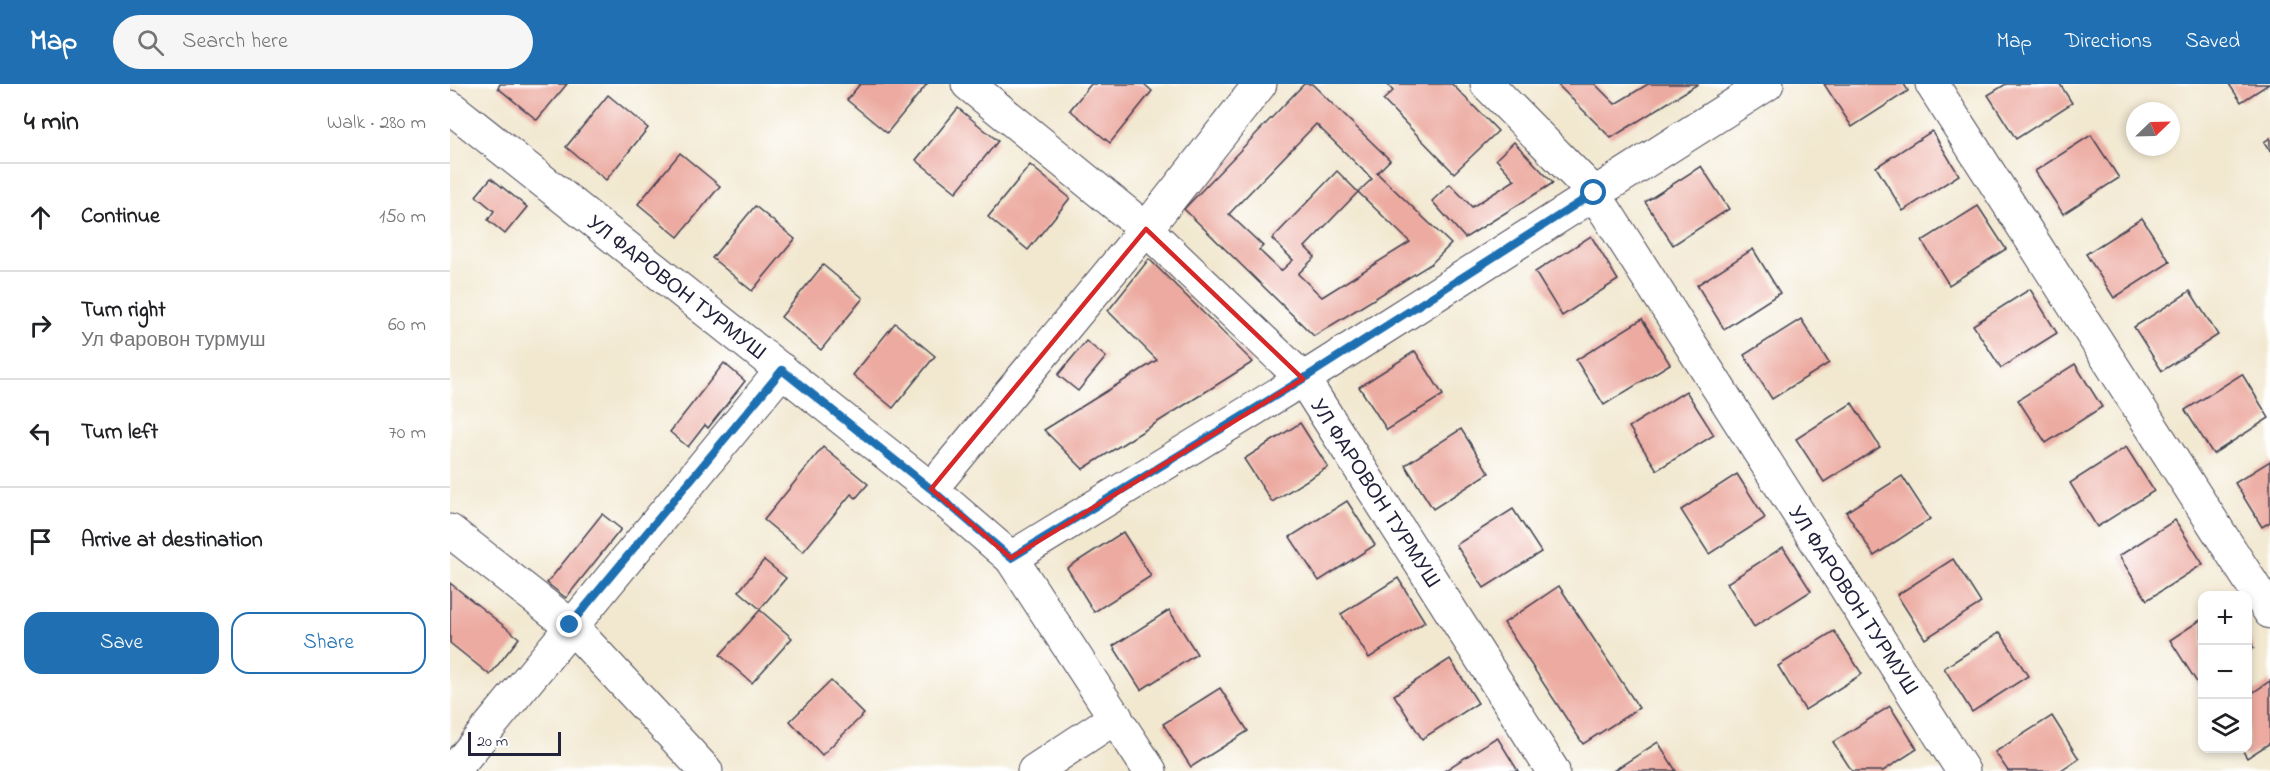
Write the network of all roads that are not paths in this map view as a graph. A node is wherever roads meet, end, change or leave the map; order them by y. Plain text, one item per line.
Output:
1 (968, 84) edge
2 (1260, 84) edge
3 (1487, 84) edge
4 (1767, 84) edge
5 (1932, 84) edge
6 (450, 107) edge
7 (1594, 193) junction
8 (1146, 229) junction
9 (782, 370) junction
10 (1303, 379) junction
11 (931, 489) junction
12 (450, 531) edge
13 (1011, 558) junction
14 (2270, 612) edge
15 (570, 625) junction
16 (1116, 717) junction
17 (453, 771) edge
18 (706, 771) edge
19 (1034, 771) edge
20 (1150, 771) edge
21 (1553, 771) edge
22 (1963, 771) edge

1 - 8 street, УЛ ФАРОВОН ТУРМУШ
2 - 8 street
3 - 7 street, УЛ ФАРОВОН ТУРМУШ
4 - 7 street
5 - 14 street
6 - 9 street, УЛ ФАРОВОН ТУРМУШ
7 - 10 street
7 - 22 street, УЛ ФАРОВОН ТУРМУШ
8 - 10 street, УЛ ФАРОВОН ТУРМУШ
8 - 11 street
9 - 11 street, УЛ ФАРОВОН ТУРМУШ
9 - 15 street
10 - 13 street
10 - 21 street, УЛ ФАРОВОН ТУРМУШ
11 - 13 street, УЛ ФАРОВОН ТУРМУШ
12 - 15 street
13 - 16 street, УЛ ФАРОВОН ТУРМУШ
15 - 17 street
15 - 18 street
16 - 19 street
16 - 20 street, УЛ ФАРОВОН ТУРМУШ

